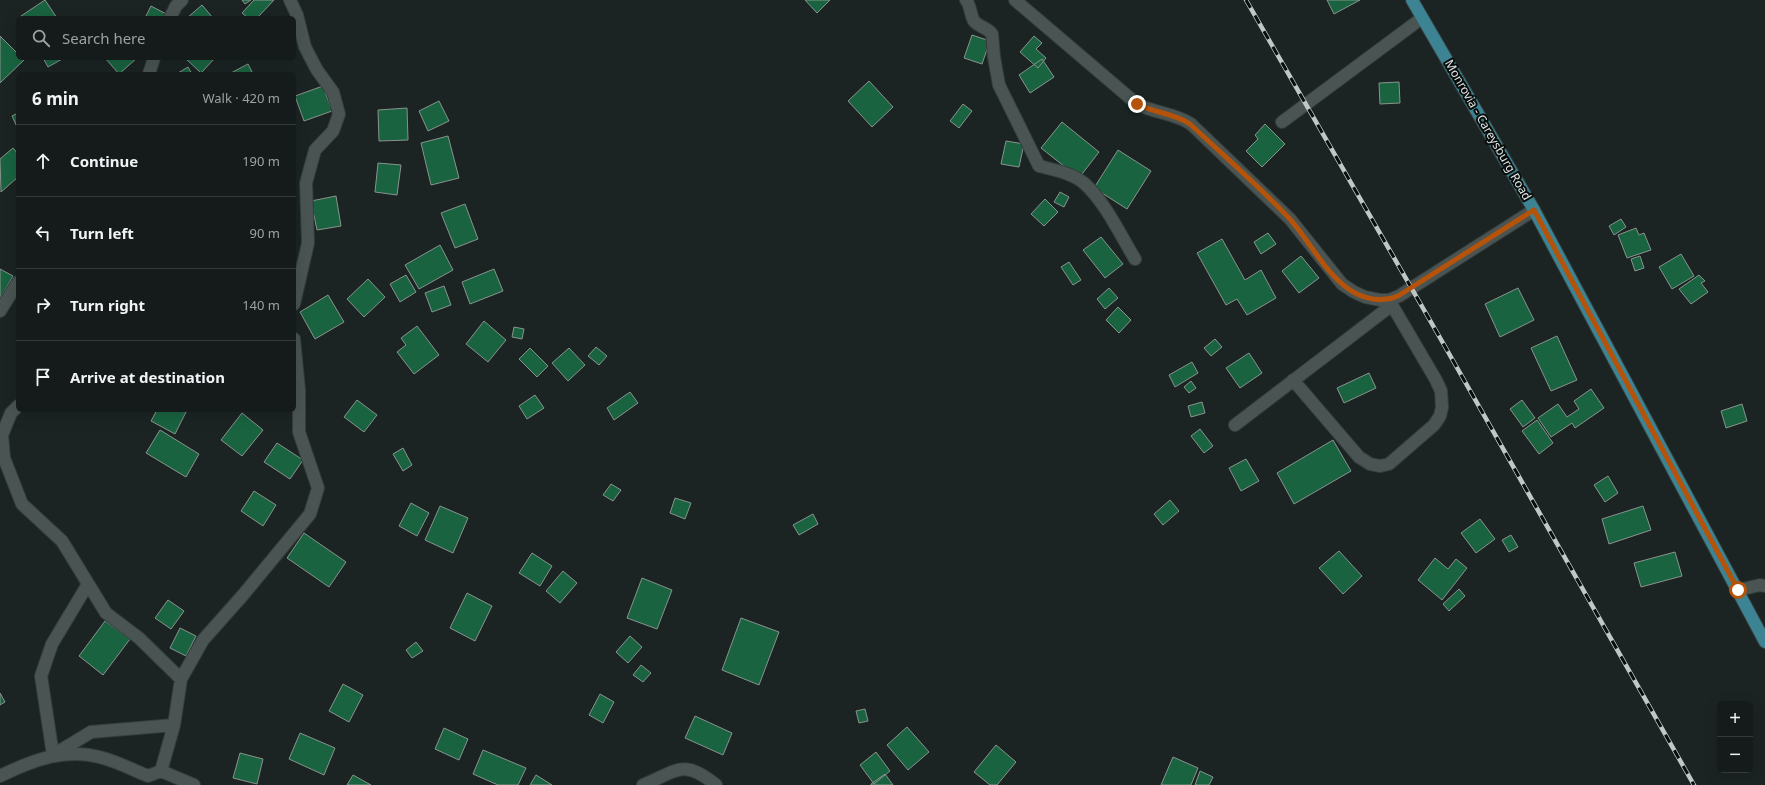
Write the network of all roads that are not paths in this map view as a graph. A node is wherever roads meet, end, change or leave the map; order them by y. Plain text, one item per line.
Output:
1 (182, 0) edge
2 (290, 0) edge
3 (300, 0) edge
4 (966, 0) edge
5 (1014, 0) edge
6 (1412, 0) edge
7 (297, 15) junction
8 (171, 16) edge
9 (1422, 18) junction
10 (153, 60) edge
11 (150, 72) edge
12 (1282, 122) dead end
13 (1534, 210) junction
14 (1135, 259) dead end
15 (16, 285) edge
16 (296, 295) edge
17 (1391, 302) junction
18 (0, 311) edge
19 (296, 359) edge
20 (1293, 380) junction
21 (16, 408) edge
22 (1235, 425) dead end
23 (88, 584) junction
24 (1765, 586) edge
25 (1738, 590) junction
26 (1765, 642) edge
27 (181, 679) junction
28 (174, 726) junction
29 (53, 755) junction
30 (161, 771) junction
31 (0, 776) edge
32 (146, 781) edge
33 (194, 785) edge
34 (643, 785) edge
35 (716, 785) edge

1 - 8 street
2 - 7 street
3 - 7 street
4 - 14 street
5 - 17 street
6 - 9 main road, Monrovia - Careysburg Road
7 - 16 street
9 - 12 street
9 - 13 main road, Monrovia - Careysburg Road
10 - 11 street
13 - 17 street
13 - 25 main road, Monrovia - Careysburg Road
15 - 18 street
17 - 20 street
17 - 20 street
19 - 27 street
20 - 22 street
21 - 23 street
23 - 27 street
23 - 29 street
24 - 25 street
25 - 26 main road, Monrovia - Careysburg Road
27 - 28 street
28 - 29 street
28 - 30 street
29 - 31 street
29 - 32 street
30 - 32 street
30 - 33 street
34 - 35 street

